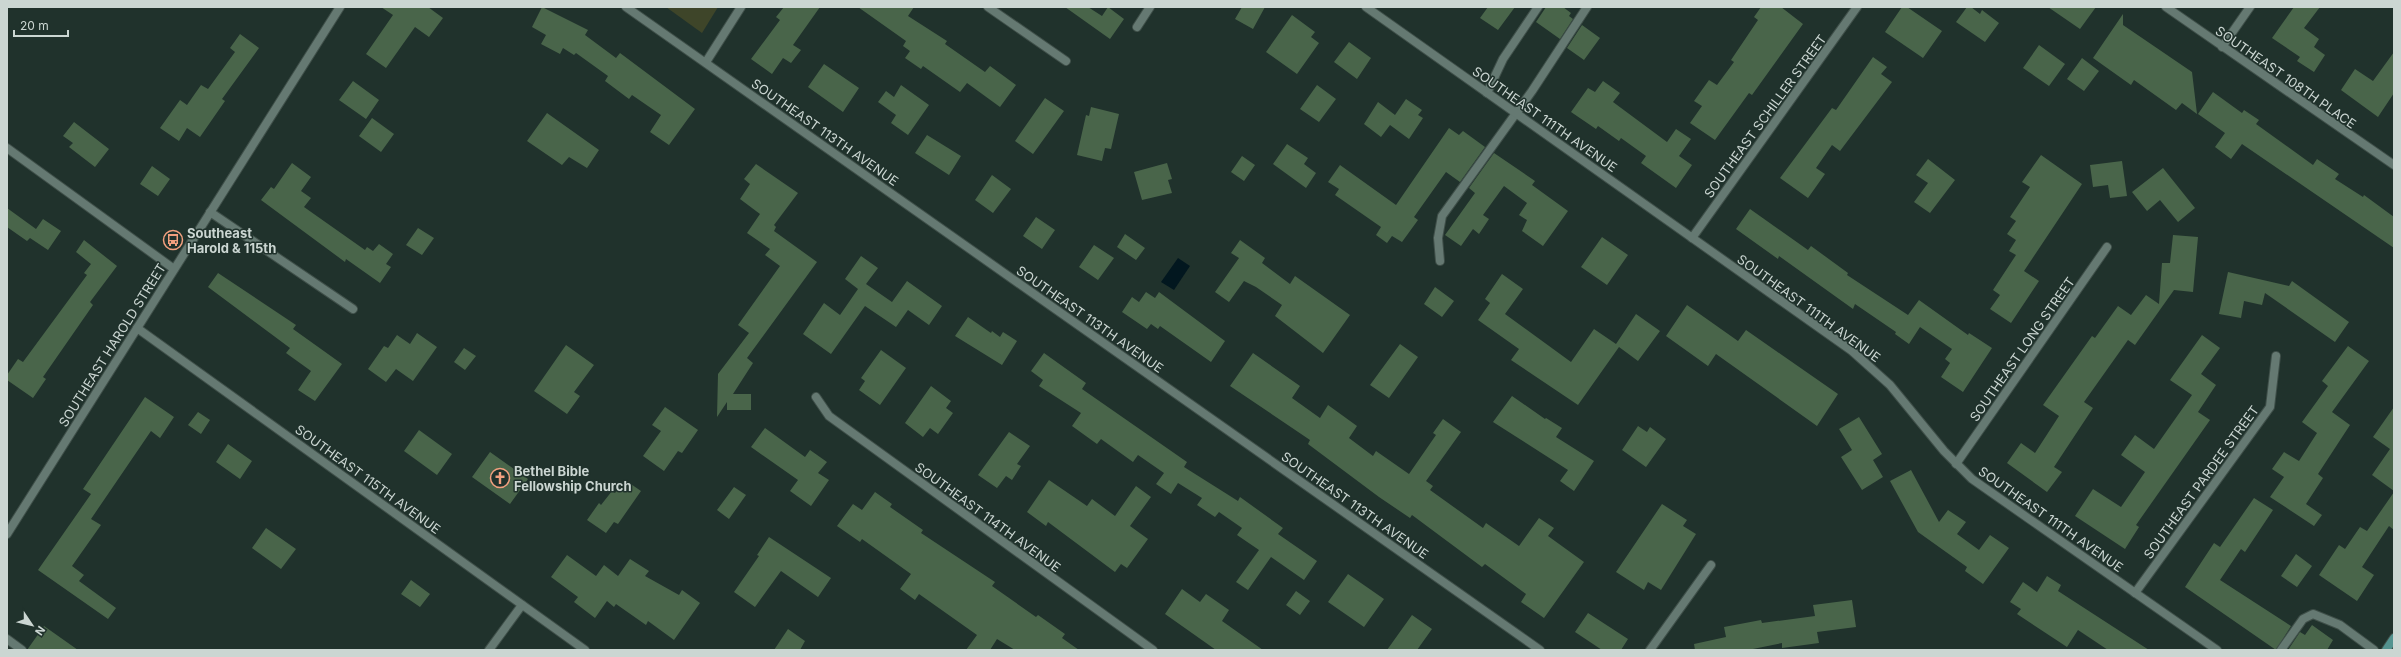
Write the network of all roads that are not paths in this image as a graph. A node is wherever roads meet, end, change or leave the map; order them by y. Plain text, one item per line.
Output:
1 (340, 7) edge
2 (626, 7) edge
3 (741, 7) edge
4 (988, 7) edge
5 (1150, 7) edge
6 (1366, 7) edge
7 (1538, 7) edge
8 (1587, 7) edge
9 (1858, 7) edge
10 (2166, 7) edge
11 (2250, 7) edge
12 (1137, 27) dead end
13 (2222, 47) junction
14 (1066, 61) dead end
15 (706, 62) junction
16 (1487, 93) junction
17 (1516, 113) junction
18 (7, 148) edge
19 (2394, 165) edge
20 (210, 212) junction
21 (1692, 238) junction
22 (2107, 247) dead end
23 (1440, 261) dead end
24 (174, 269) junction
25 (353, 309) dead end
26 (137, 328) junction
27 (2276, 356) dead end
28 (816, 397) dead end
29 (1956, 464) junction
30 (7, 534) edge
31 (1711, 565) dead end
32 (2135, 593) junction
33 (522, 605) junction
34 (2394, 638) edge
35 (7, 639) edge
36 (22, 650) edge
37 (488, 650) edge
38 (584, 650) edge
39 (1154, 650) edge
40 (1540, 650) edge
41 (1650, 650) edge
42 (2216, 650) edge
43 (2281, 650) edge
44 (2374, 650) edge
45 (2386, 650) edge

1 - 20 street, SOUTHEAST HAROLD STREET
2 - 15 street, SOUTHEAST 113TH AVENUE
3 - 15 street
4 - 14 street
5 - 12 street
6 - 16 street, SOUTHEAST 111TH AVENUE
7 - 16 street
8 - 17 street
9 - 21 street, SOUTHEAST SCHILLER STREET
10 - 13 street, SOUTHEAST 108TH PLACE
11 - 13 street
13 - 19 street, SOUTHEAST 108TH PLACE
15 - 40 street, SOUTHEAST 113TH AVENUE
16 - 17 street, SOUTHEAST 111TH AVENUE
17 - 21 street, SOUTHEAST 111TH AVENUE
17 - 23 street
18 - 24 street
20 - 24 street, SOUTHEAST HAROLD STREET
20 - 25 street
21 - 29 street, SOUTHEAST 111TH AVENUE
22 - 29 street, SOUTHEAST LONG STREET
24 - 26 street, SOUTHEAST HAROLD STREET
26 - 30 street, SOUTHEAST HAROLD STREET
26 - 33 street, SOUTHEAST 115TH AVENUE
27 - 32 street, SOUTHEAST PARDEE STREET
28 - 39 street, SOUTHEAST 114TH AVENUE
29 - 32 street, SOUTHEAST 111TH AVENUE
31 - 41 street
32 - 42 street, SOUTHEAST 111TH AVENUE
33 - 37 street
33 - 38 street, SOUTHEAST 115TH AVENUE
34 - 45 main road
35 - 36 street
43 - 44 street

